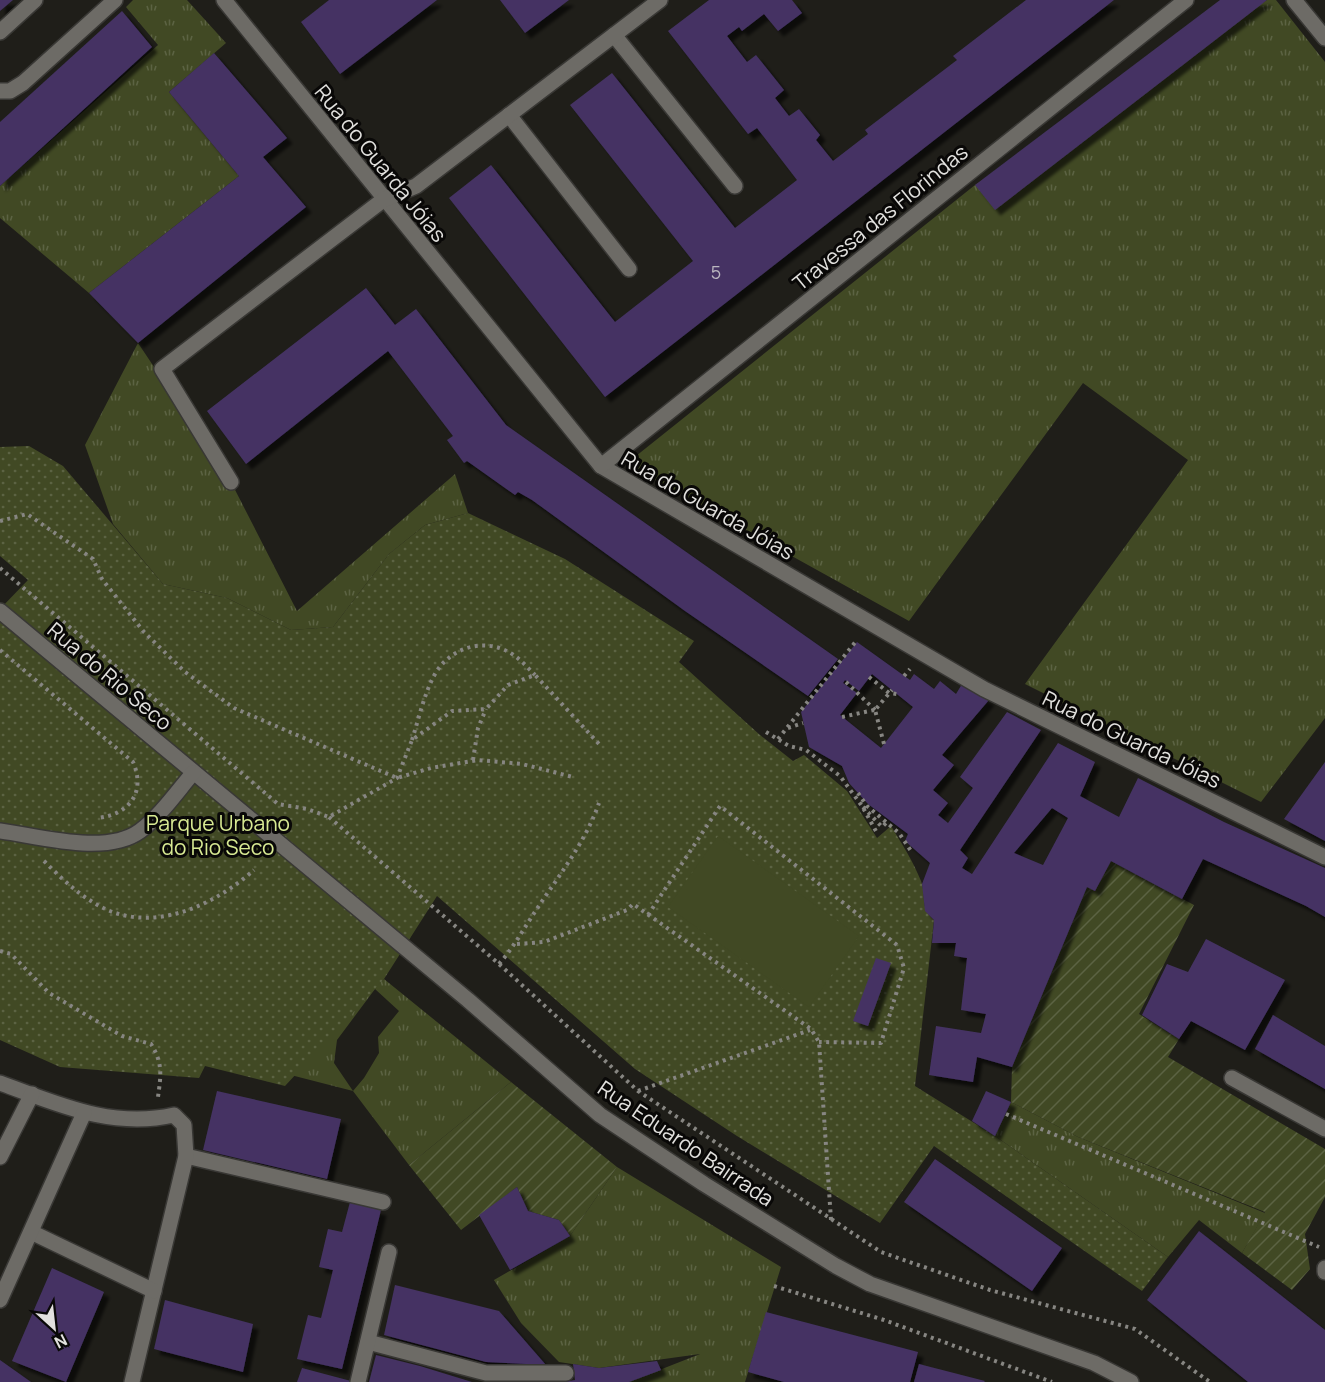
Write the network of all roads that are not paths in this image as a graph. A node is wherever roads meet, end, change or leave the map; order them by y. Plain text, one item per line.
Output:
1 (35, 0) edge
2 (115, 0) edge
3 (224, 0) edge
4 (660, 0) edge
5 (1186, 0) edge
6 (1294, 0) edge
7 (0, 32) edge
8 (614, 35) junction
9 (1325, 38) edge
10 (0, 91) edge
11 (509, 115) junction
12 (735, 186) dead end
13 (383, 200) junction
14 (629, 269) dead end
15 (601, 466) junction
16 (231, 482) dead end
17 (0, 611) edge
18 (193, 773) junction
19 (0, 831) edge
20 (1325, 857) edge
21 (1232, 1078) dead end
22 (0, 1083) edge
23 (32, 1094) junction
24 (84, 1113) junction
25 (1325, 1129) edge
26 (186, 1156) junction
27 (0, 1157) edge
28 (383, 1202) dead end
29 (31, 1232) junction
30 (389, 1252) dead end
31 (153, 1291) junction
32 (0, 1300) edge
33 (368, 1342) junction
34 (566, 1373) dead end
35 (132, 1382) edge
36 (358, 1382) edge
37 (1131, 1382) edge

1 - 7 street
2 - 10 street
3 - 13 street, Rua do Guarda Jóias
4 - 8 street
5 - 15 street, Travessa das Florindas
6 - 9 street
8 - 11 street
8 - 12 street
11 - 13 street
11 - 14 street
13 - 15 street, Rua do Guarda Jóias
13 - 16 street
15 - 20 street, Rua do Guarda Jóias
17 - 18 street, Rua do Rio Seco
18 - 19 street
18 - 37 street, Rua Eduardo Bairrada
21 - 25 street
22 - 23 street
23 - 24 street
23 - 27 street
24 - 26 street
24 - 29 street
26 - 28 street
26 - 31 street
29 - 31 street
29 - 32 street
30 - 33 street
31 - 35 street
33 - 34 street
33 - 36 street

